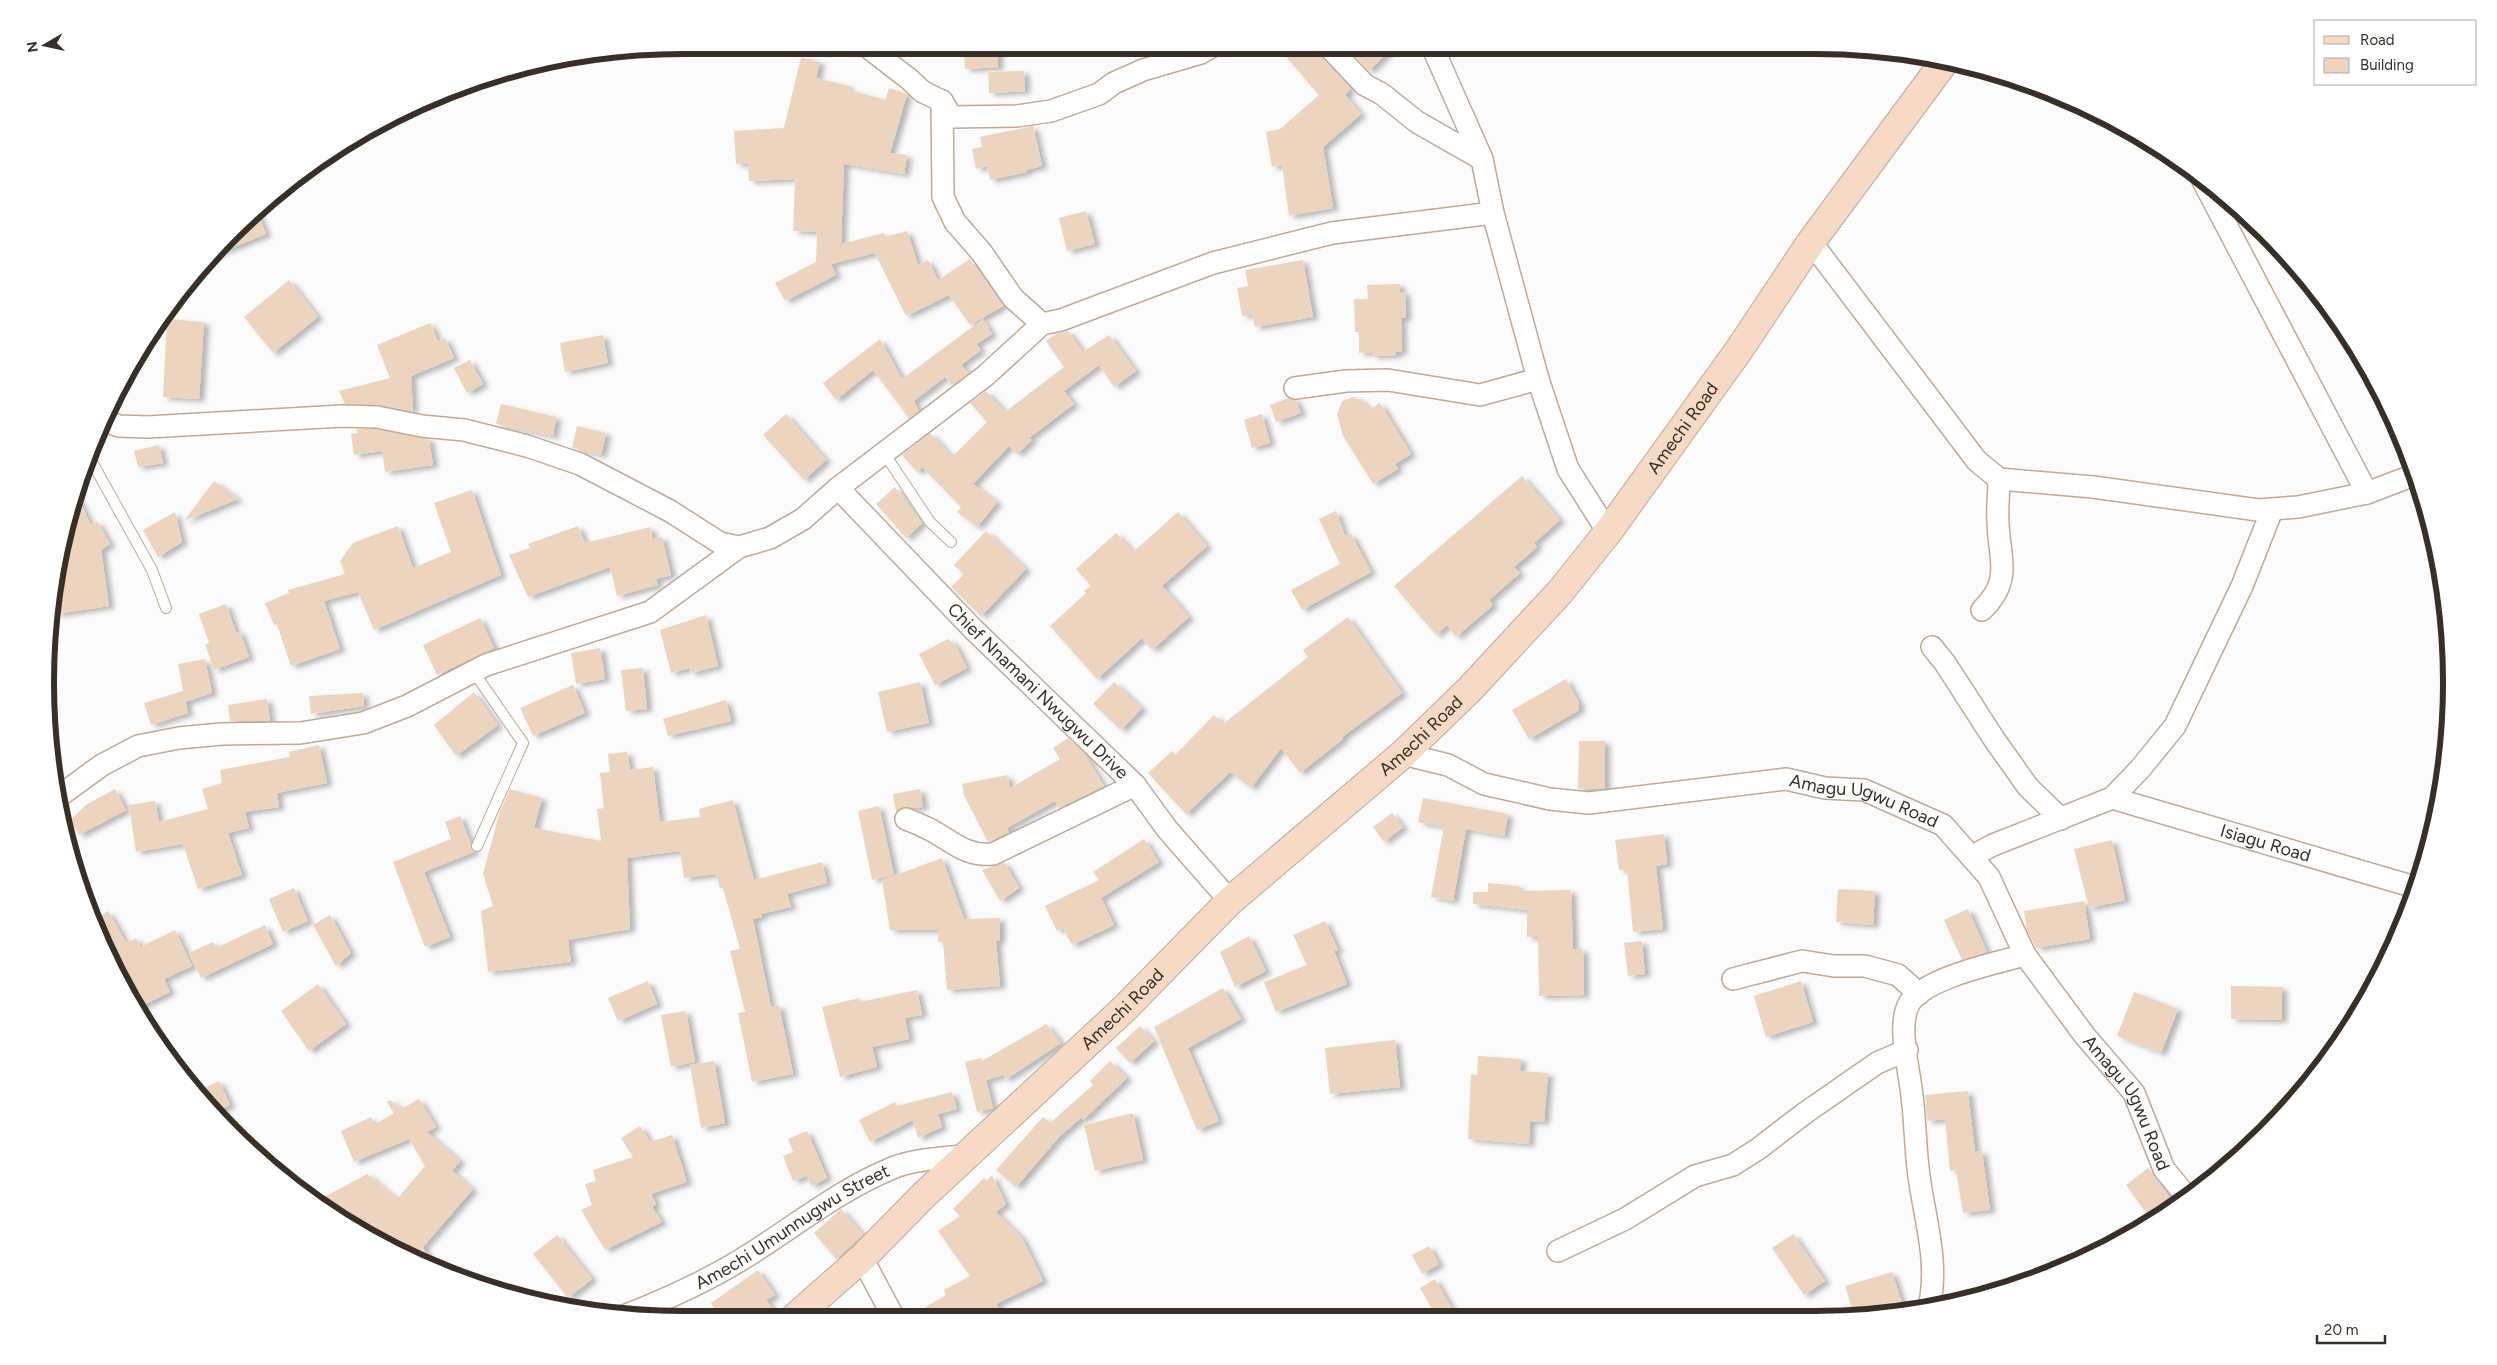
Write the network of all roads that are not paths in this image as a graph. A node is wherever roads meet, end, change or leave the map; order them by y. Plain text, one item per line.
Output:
1 (877, 54) edge
2 (1198, 54) edge
3 (1336, 54) edge
4 (1436, 54) edge
5 (1941, 67) edge
6 (942, 101) junction
7 (1482, 159) junction
8 (2212, 196) edge
9 (1493, 213) junction
10 (1812, 242) junction
11 (1042, 324) junction
12 (1538, 379) junction
13 (1295, 388) dead end
14 (111, 423) edge
15 (884, 453) junction
16 (93, 464) edge
17 (2409, 476) edge
18 (1999, 479) junction
19 (838, 488) junction
20 (2368, 493) junction
21 (2272, 510) junction
22 (1608, 532) junction
23 (951, 542) dead end
24 (739, 546) junction
25 (166, 608) dead end
26 (1982, 610) dead end
27 (1932, 647) dead end
28 (473, 671) junction
29 (1404, 754) junction
30 (1135, 785) junction
31 (64, 793) edge
32 (2112, 798) junction
33 (906, 819) dead end
34 (2060, 819) junction
35 (477, 846) dead end
36 (1971, 857) junction
37 (2410, 886) edge
38 (1230, 901) junction
39 (2025, 955) junction
40 (1732, 978) dead end
41 (1919, 994) junction
42 (1906, 1050) junction
43 (966, 1156) junction
44 (2183, 1192) edge
45 (1558, 1251) dead end
46 (862, 1258) junction
47 (1930, 1300) edge
48 (639, 1310) edge
49 (802, 1311) edge
50 (890, 1311) edge

1 - 6 street
2 - 6 street
3 - 7 street
4 - 7 street
5 - 10 main road, Amechi Road
6 - 11 street
7 - 9 street
8 - 20 street
9 - 11 street
9 - 12 street
10 - 18 street
10 - 22 main road, Amechi Road
11 - 15 street
12 - 13 street
12 - 22 street
14 - 24 street
15 - 19 street
15 - 23 lane
16 - 25 lane
17 - 20 street
18 - 21 street
18 - 26 street
19 - 24 street
19 - 30 street, Chief Nnamani Nwugwu Drive
20 - 21 street
21 - 32 street
22 - 29 main road, Amechi Road
24 - 28 street
27 - 34 street
28 - 31 street
28 - 35 lane
29 - 36 street, Amagu Ugwu Road
29 - 38 main road, Amechi Road
30 - 33 street
30 - 38 street, Chief Nnamani Nwugwu Drive
32 - 34 street
32 - 37 street, Isiagu Road
34 - 36 street
36 - 39 street, Amagu Ugwu Road
38 - 43 main road, Amechi Road
39 - 41 street
39 - 44 street, Amagu Ugwu Road
40 - 41 street
41 - 42 street
42 - 45 street
42 - 47 street
43 - 46 main road, Amechi Road
43 - 48 street, Amechi Umunnugwu Street
46 - 49 main road, Amechi Road
46 - 50 street

